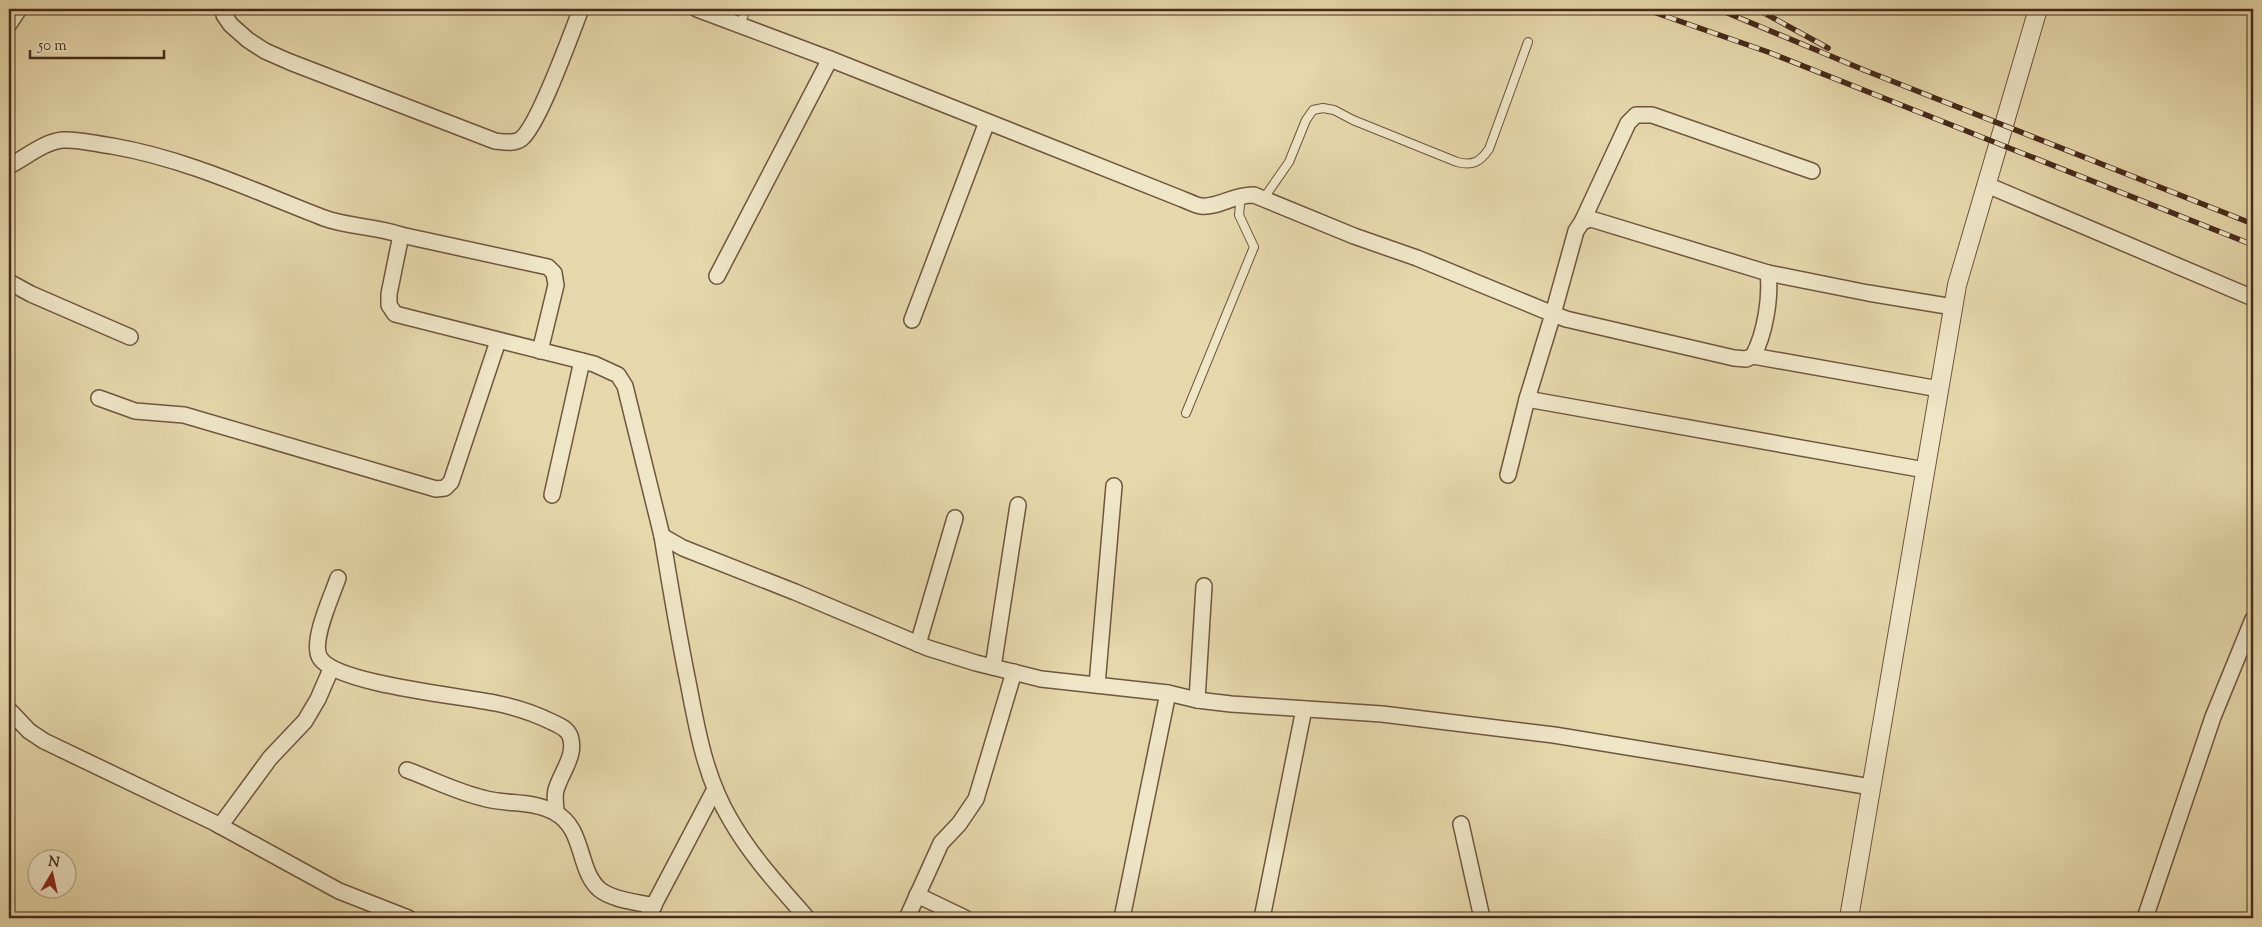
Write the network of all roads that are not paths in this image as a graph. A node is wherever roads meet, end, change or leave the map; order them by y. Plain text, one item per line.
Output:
1 (19, 9) edge
2 (224, 9) edge
3 (581, 9) edge
4 (697, 9) edge
5 (746, 9) edge
6 (2035, 11) edge
7 (9, 24) edge
8 (740, 25) junction
9 (1528, 42) dead end
10 (830, 59) junction
11 (987, 122) junction
12 (9, 166) edge
13 (1812, 171) dead end
14 (1987, 185) junction
15 (1241, 195) junction
16 (1264, 198) junction
17 (1582, 222) junction
18 (401, 235) junction
19 (1768, 273) junction
20 (717, 276) dead end
21 (9, 282) edge
22 (2253, 298) edge
23 (1953, 307) junction
24 (1553, 314) junction
25 (912, 320) dead end
26 (130, 337) dead end
27 (498, 341) junction
28 (540, 351) junction
29 (1753, 356) junction
30 (582, 361) junction
31 (1939, 389) junction
32 (100, 398) dead end
33 (1527, 399) junction
34 (1186, 413) dead end
35 (1924, 470) junction
36 (1508, 475) dead end
37 (1114, 486) dead end
38 (552, 495) dead end
39 (1018, 505) dead end
40 (955, 518) dead end
41 (662, 536) junction
42 (338, 578) dead end
43 (1204, 586) dead end
44 (2253, 619) edge
45 (918, 644) junction
46 (993, 667) junction
47 (331, 669) junction
48 (1014, 672) junction
49 (1097, 685) junction
50 (1168, 693) junction
51 (1196, 700) junction
52 (1304, 709) junction
53 (9, 710) edge
54 (408, 770) dead end
55 (1871, 787) junction
56 (715, 789) junction
57 (556, 812) junction
58 (1460, 824) dead end
59 (220, 826) junction
60 (917, 895) junction
61 (650, 912) edge
62 (408, 918) edge
63 (807, 918) edge
64 (907, 918) edge
65 (965, 918) edge
66 (1122, 918) edge
67 (1262, 918) edge
68 (1482, 918) edge
69 (1849, 918) edge
70 (2145, 918) edge

1 - 7 street
2 - 3 street
4 - 8 street
5 - 8 lane
6 - 14 street
8 - 10 street
9 - 16 lane
10 - 11 street
10 - 20 street
11 - 15 street
11 - 25 street
12 - 18 street
13 - 17 street
14 - 22 street
14 - 23 street
15 - 16 street
15 - 34 lane
16 - 24 street
17 - 19 street
17 - 24 street
18 - 27 street
18 - 28 street
19 - 23 street
19 - 29 street
21 - 26 street
23 - 31 street
24 - 29 street
24 - 33 street
27 - 28 street
27 - 32 street
28 - 30 street
29 - 31 street
30 - 38 street
30 - 41 street
31 - 35 street
33 - 35 street
33 - 36 street
35 - 55 street
37 - 49 street
39 - 46 street
40 - 45 street
41 - 45 street
41 - 56 street
42 - 47 street
43 - 51 street
44 - 70 street
45 - 46 street
46 - 48 street
47 - 57 street
47 - 59 street
48 - 49 street
48 - 60 street
49 - 50 street
50 - 51 street
50 - 66 street
51 - 52 street
52 - 55 street
52 - 67 street
53 - 59 street
54 - 57 street
55 - 69 street
56 - 61 street
56 - 63 street
57 - 61 street
58 - 68 street
59 - 62 street
60 - 64 street
60 - 65 street

